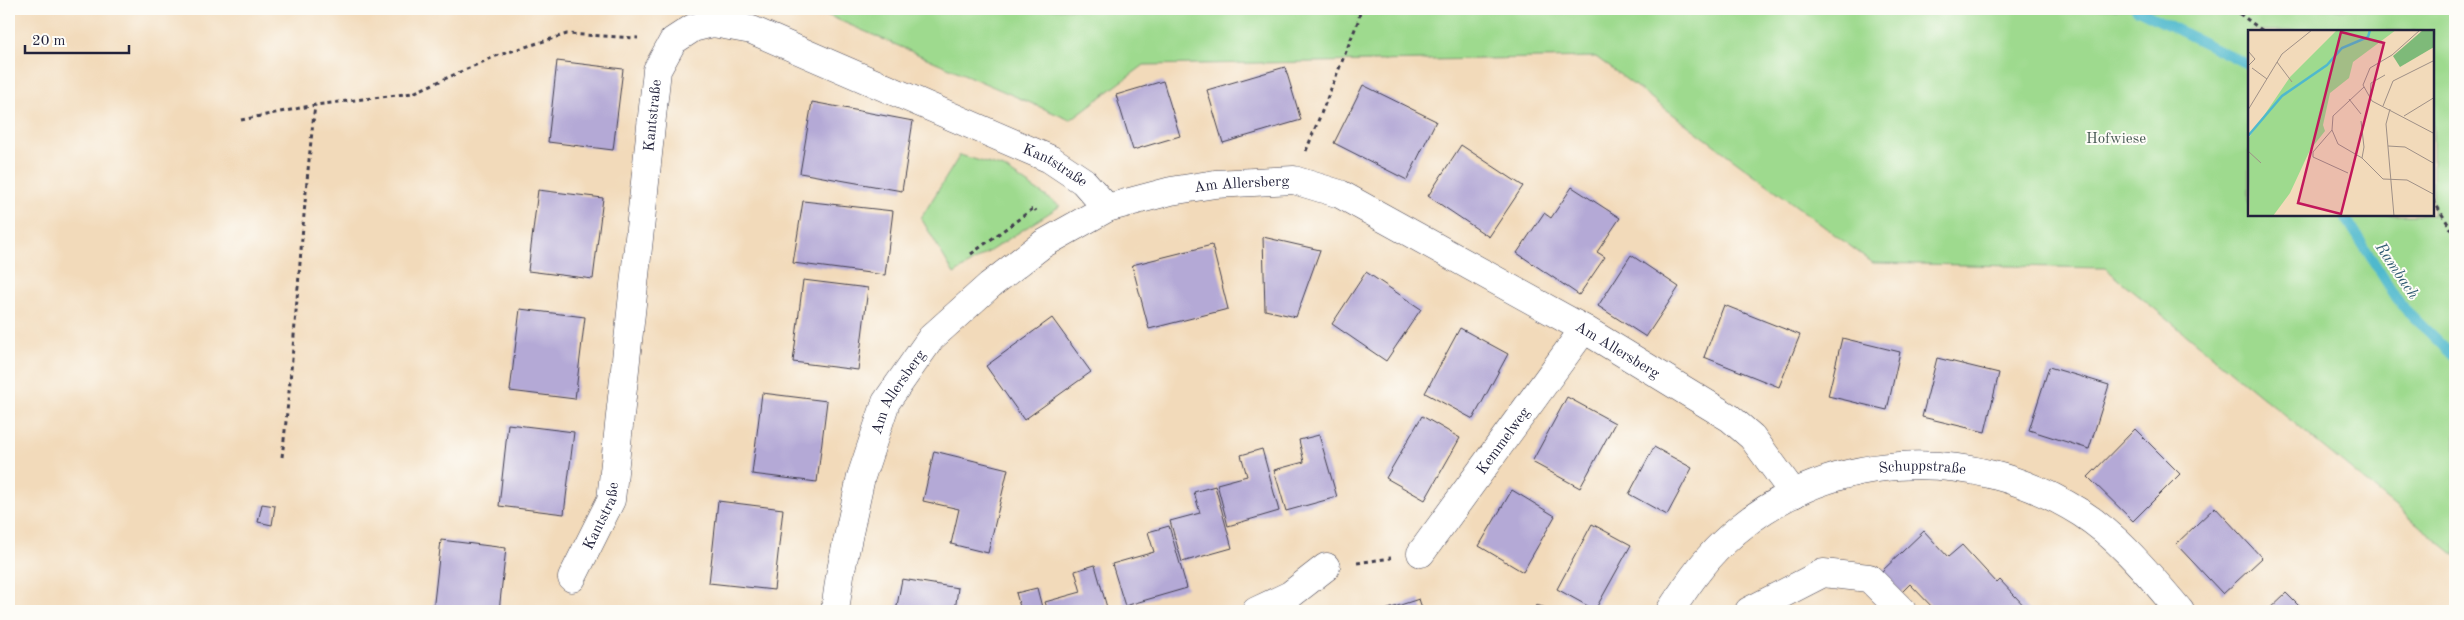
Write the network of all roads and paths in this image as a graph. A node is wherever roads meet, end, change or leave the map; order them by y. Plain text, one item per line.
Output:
1 (1360, 9) edge
2 (2233, 9) edge
3 (2262, 30) edge
4 (618, 37) dead end
5 (315, 105) junction
6 (240, 120) dead end
7 (1294, 180) junction
8 (2434, 202) edge
9 (1034, 208) dead end
10 (1107, 208) junction
11 (2455, 235) edge
12 (970, 254) dead end
13 (1584, 329) junction
14 (282, 457) dead end
15 (1794, 494) junction
16 (1421, 553) joint
17 (1326, 567) joint
18 (572, 578) dead end
19 (835, 611) edge
20 (1256, 611) edge
21 (1670, 611) edge
22 (1749, 611) edge
23 (1902, 611) edge
24 (2180, 611) edge

1 - 7 path
2 - 3 path
4 - 5 path
5 - 6 path
5 - 14 path
7 - 10 street, Am Allersberg
7 - 13 street, Am Allersberg
8 - 11 path
9 - 12 path
10 - 18 street, Kantstraße
10 - 19 street, Am Allersberg
13 - 15 street, Am Allersberg
13 - 16 street, Kemmelweg
15 - 21 street, Schuppstraße
15 - 24 street, Schuppstraße
16 - 17 path
17 - 20 street
22 - 23 street

